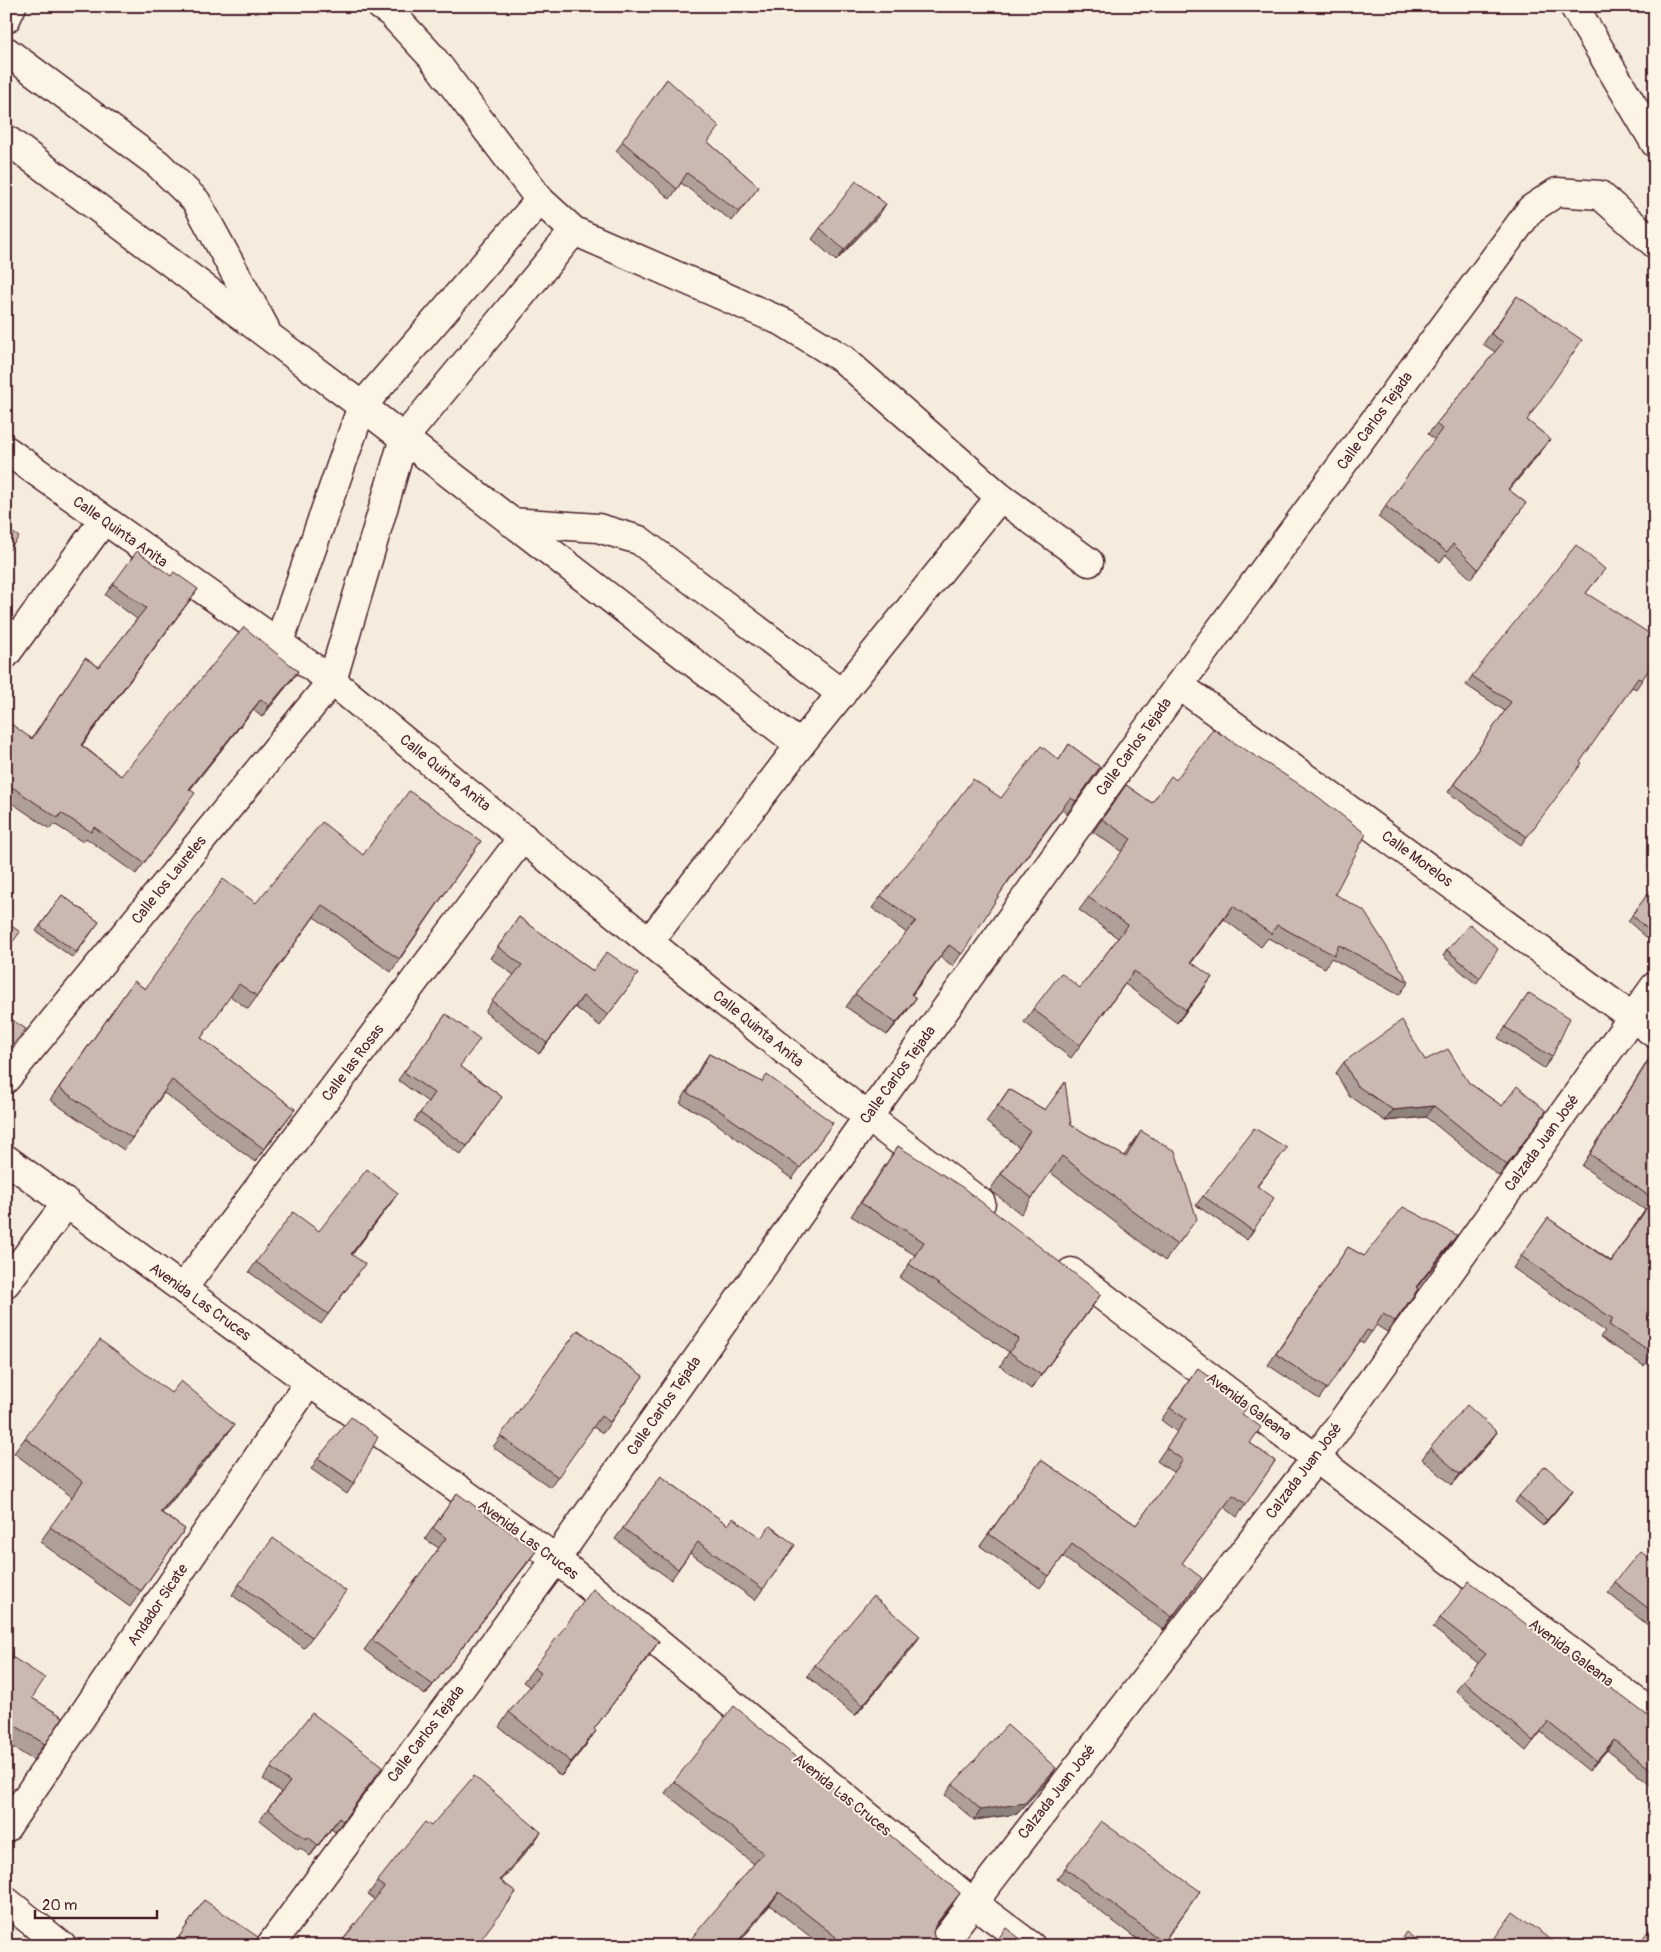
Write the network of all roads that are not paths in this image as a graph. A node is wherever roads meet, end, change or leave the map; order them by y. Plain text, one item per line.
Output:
1 (12, 6) edge
2 (381, 6) edge
3 (1574, 6) edge
4 (6, 19) edge
5 (6, 51) edge
6 (6, 139) edge
7 (1655, 143) edge
8 (540, 200) junction
9 (574, 231) junction
10 (1655, 244) edge
11 (269, 336) junction
12 (362, 406) junction
13 (404, 438) junction
14 (6, 450) edge
15 (1000, 497) junction
16 (103, 521) junction
17 (511, 522) junction
18 (1089, 562) dead end
19 (279, 642) junction
20 (6, 654) edge
21 (332, 681) junction
22 (1179, 685) junction
23 (842, 694) junction
24 (800, 745) junction
25 (523, 837) junction
26 (649, 942) junction
27 (1655, 986) edge
28 (1632, 1017) junction
29 (1655, 1034) edge
30 (6, 1080) edge
31 (868, 1117) junction
32 (6, 1158) edge
33 (67, 1203) junction
34 (1001, 1218) edge
35 (1048, 1254) edge
36 (6, 1283) edge
37 (182, 1288) junction
38 (310, 1382) junction
39 (1316, 1458) junction
40 (556, 1559) junction
41 (1655, 1716) edge
42 (6, 1828) edge
43 (6, 1901) edge
44 (972, 1902) junction
45 (62, 1946) edge
46 (270, 1946) edge
47 (940, 1946) edge
48 (1031, 1946) edge

1 - 4 street
2 - 8 street
3 - 7 street
5 - 11 street
6 - 11 street
8 - 9 street
8 - 12 street
9 - 13 street
9 - 15 street
10 - 22 street, Calle Carlos Tejada
11 - 12 street
12 - 13 street
12 - 19 street
13 - 17 street
13 - 21 street
14 - 16 street, Calle Quinta Anita
15 - 18 street
15 - 23 street
16 - 19 street, Calle Quinta Anita
16 - 20 street
17 - 23 street
17 - 24 street
19 - 21 street, Calle Quinta Anita
21 - 25 street, Calle Quinta Anita
21 - 30 street, Calle los Laureles
22 - 28 street, Calle Morelos
22 - 31 street, Calle Carlos Tejada
23 - 24 street
24 - 26 street
25 - 26 street, Calle Quinta Anita
25 - 37 street, Calle las Rosas
26 - 31 street, Calle Quinta Anita
27 - 28 street, Calzada Juan José
28 - 29 street, Calle Morelos
28 - 39 street, Calzada Juan José
31 - 34 street
31 - 40 street, Calle Carlos Tejada
32 - 33 street, Avenida Las Cruces
33 - 36 street
33 - 37 street, Avenida Las Cruces
35 - 39 street, Avenida Galeana
37 - 38 street, Avenida Las Cruces
38 - 40 street, Avenida Las Cruces
38 - 42 street, Andador Sicate
39 - 41 street, Avenida Galeana
39 - 44 street, Calzada Juan José
40 - 44 street, Avenida Las Cruces
40 - 46 street, Calle Carlos Tejada
43 - 45 street
44 - 47 street, Calzada Juan José
44 - 48 street, Avenida Las Cruces

